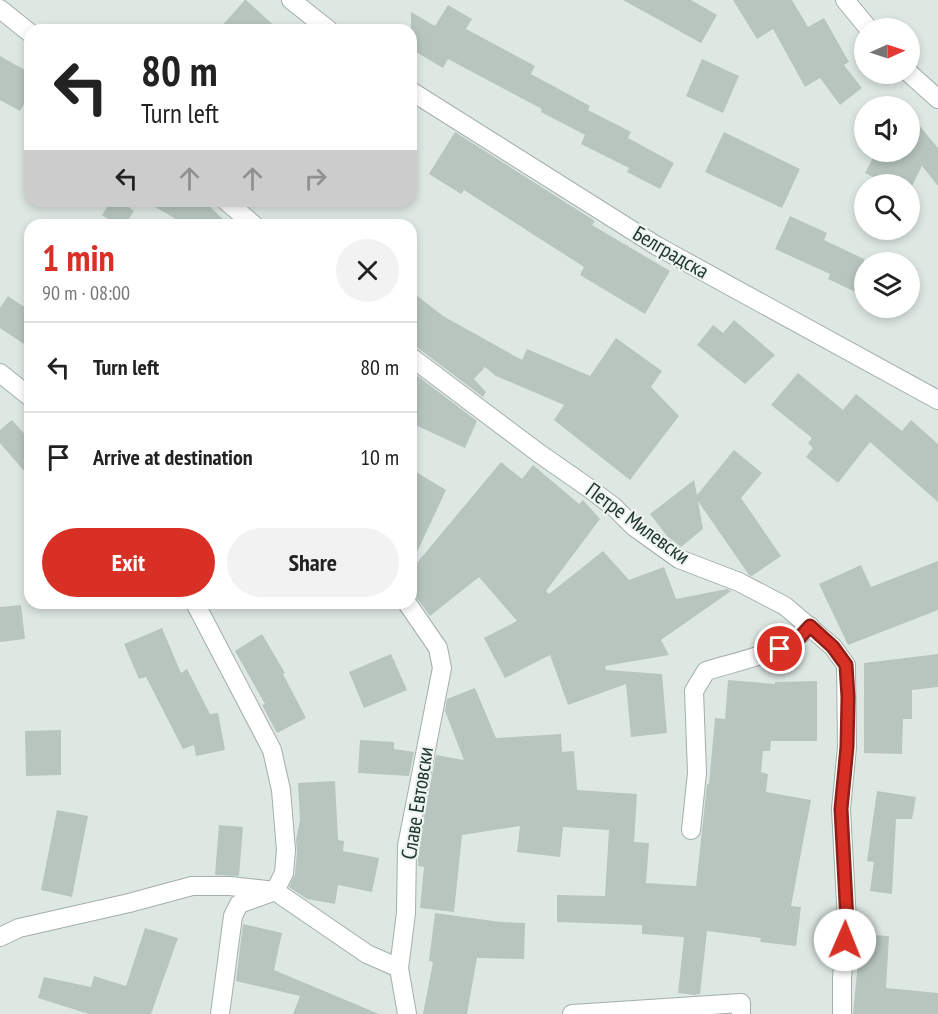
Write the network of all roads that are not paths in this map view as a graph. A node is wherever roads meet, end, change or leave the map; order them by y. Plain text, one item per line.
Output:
1 (291, 0) edge
2 (845, 0) edge
3 (0, 9) edge
4 (860, 18) edge
5 (321, 24) edge
6 (24, 28) edge
7 (920, 83) edge
8 (417, 95) edge
9 (938, 99) edge
10 (233, 207) edge
11 (247, 219) edge
12 (417, 362) edge
13 (0, 373) edge
14 (24, 391) edge
15 (938, 400) edge
16 (198, 609) edge
17 (411, 609) edge
18 (810, 626) junction
19 (691, 830) dead end
20 (275, 891) junction
21 (0, 937) edge
22 (399, 968) junction
23 (220, 1014) edge
24 (407, 1014) edge
25 (572, 1014) edge
26 (741, 1014) edge
27 (842, 1014) edge

1 - 5 street
2 - 4 street
3 - 6 street
7 - 9 street
8 - 15 street, Белградска
10 - 11 street
12 - 18 street, Петре Милевски
13 - 14 street
16 - 20 street
17 - 22 street, Славе Евтовски
18 - 19 street
18 - 27 street, Петре Милевски
20 - 21 street
20 - 22 street
20 - 23 street
22 - 24 street, Славе Евтовски
25 - 26 street

